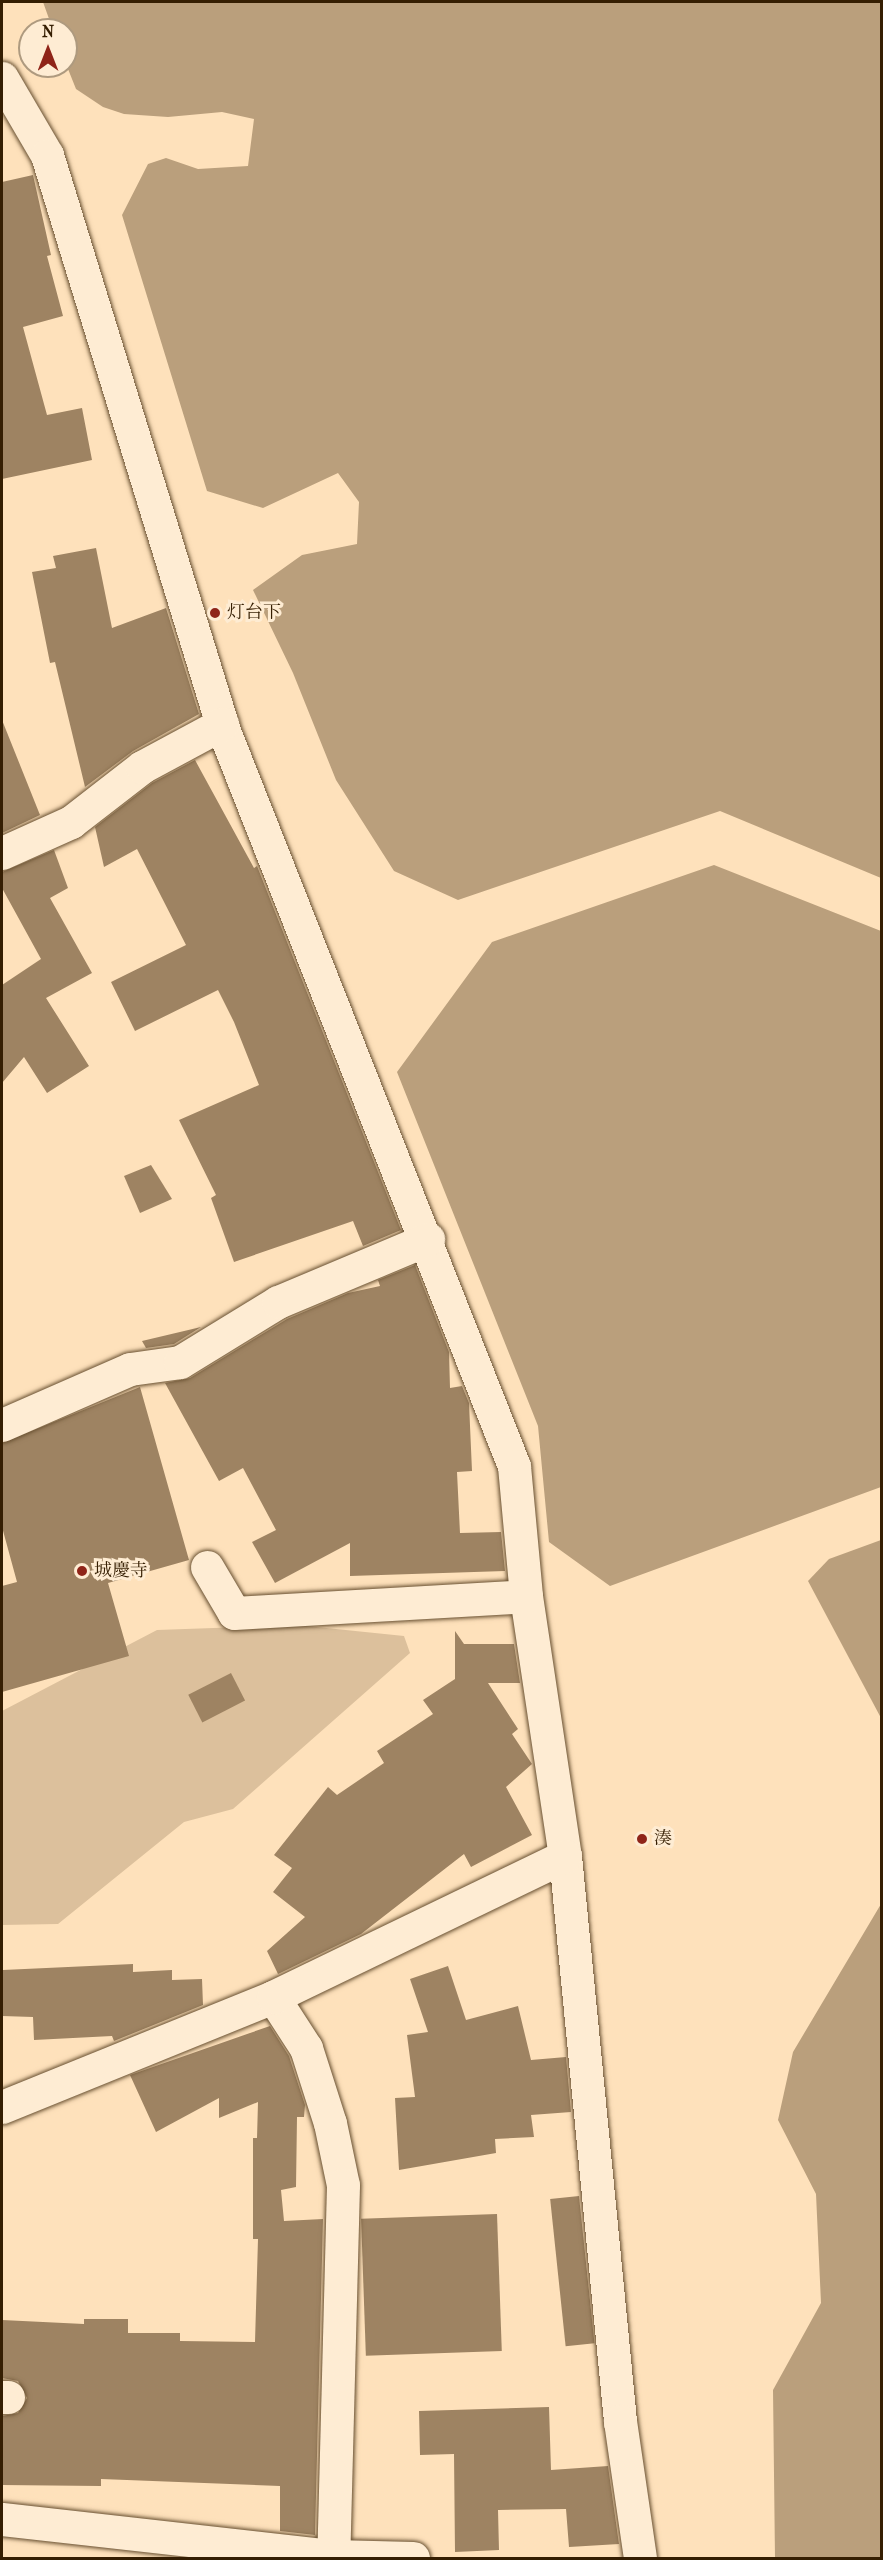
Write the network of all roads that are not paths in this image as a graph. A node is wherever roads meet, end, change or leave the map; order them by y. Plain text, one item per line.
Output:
1 (2, 78) edge
2 (223, 727) junction
3 (2, 853) edge
4 (428, 1239) junction
5 (2, 1425) edge
6 (207, 1567) dead end
7 (526, 1596) junction
8 (566, 1856) junction
9 (273, 1997) junction
10 (2, 2107) edge
11 (2, 2519) edge
12 (337, 2557) edge
13 (413, 2559) edge
14 (640, 2559) edge

1 - 2 street
2 - 3 street
2 - 4 street
4 - 5 street
4 - 7 street
6 - 7 street
7 - 8 street
8 - 9 street
8 - 14 street
9 - 10 street
9 - 12 street
11 - 12 street
12 - 13 street

